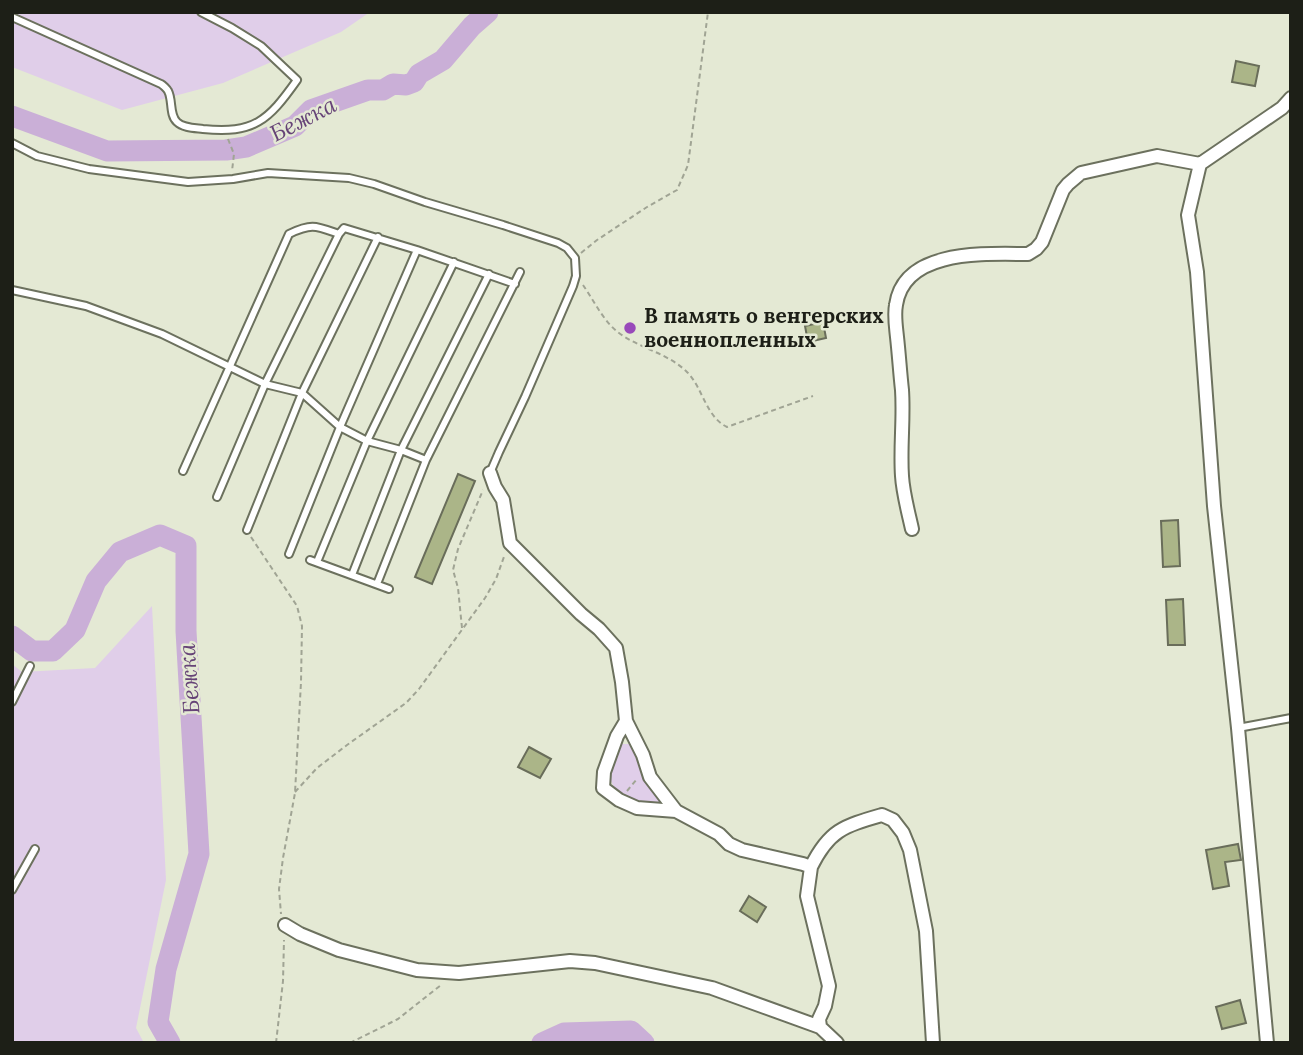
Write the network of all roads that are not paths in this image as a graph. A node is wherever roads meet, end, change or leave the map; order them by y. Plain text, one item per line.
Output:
1 (201, 12) edge
2 (12, 18) edge
3 (1291, 97) edge
4 (12, 143) edge
5 (1200, 164) junction
6 (339, 234) junction
7 (378, 237) junction
8 (417, 250) junction
9 (454, 262) junction
10 (520, 272) dead end
11 (489, 274) junction
12 (515, 284) junction
13 (12, 290) edge
14 (229, 367) junction
15 (265, 384) junction
16 (302, 393) junction
17 (341, 428) junction
18 (368, 441) junction
19 (401, 450) junction
20 (426, 460) junction
21 (183, 471) dead end
22 (490, 473) joint
23 (217, 497) dead end
24 (912, 528) dead end
25 (247, 530) road end
26 (289, 554) dead end
27 (352, 575) junction
28 (377, 584) junction
29 (389, 589) dead end
30 (30, 666) dead end
31 (12, 702) edge
32 (1291, 718) edge
33 (625, 720) junction
34 (1237, 728) junction
35 (676, 811) junction
36 (35, 849) dead end
37 (811, 867) junction
38 (12, 890) edge
39 (285, 925) road end
40 (820, 1027) junction
41 (837, 1043) edge
42 (933, 1043) edge
43 (1267, 1043) edge

1 - 2 lane
3 - 5 street
4 - 22 lane
5 - 24 street
5 - 34 street
6 - 7 lane
6 - 14 lane
6 - 15 lane
7 - 8 lane
7 - 16 lane
8 - 9 lane
8 - 17 lane
9 - 11 lane
9 - 18 lane
10 - 12 lane
11 - 12 lane
11 - 19 lane
12 - 20 lane
13 - 14 lane
14 - 15 lane
14 - 21 lane
15 - 16 lane
15 - 23 lane
16 - 17 lane
16 - 25 lane
17 - 18 lane
17 - 26 lane
18 - 19 lane
18 - 27 lane
19 - 20 lane
19 - 27 lane
20 - 28 lane
22 - 33 street
27 - 28 lane
28 - 29 lane
30 - 31 lane
32 - 34 lane
33 - 35 street
33 - 35 street
34 - 43 street
35 - 37 street
36 - 38 lane
37 - 40 street
37 - 42 street
39 - 40 street
40 - 41 street

